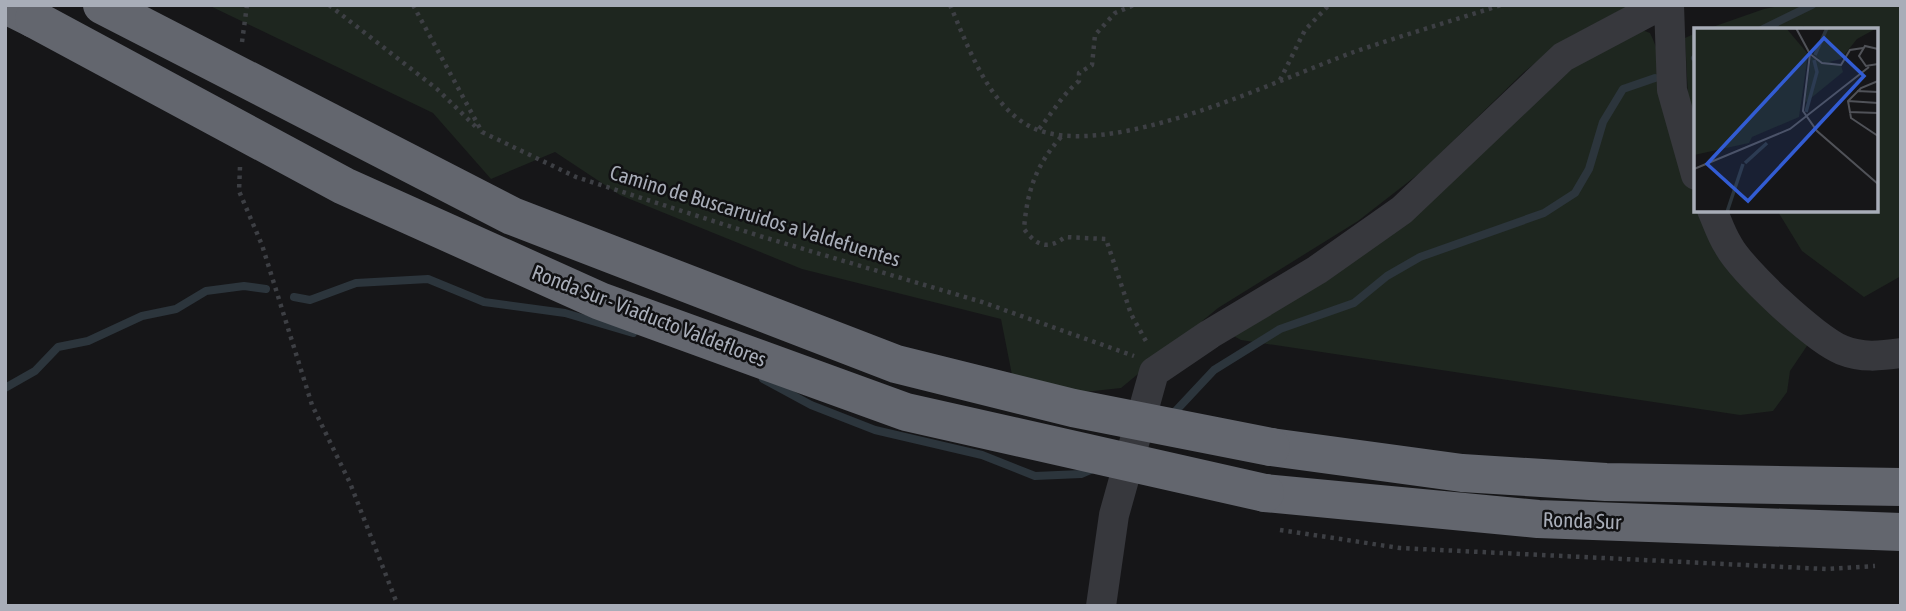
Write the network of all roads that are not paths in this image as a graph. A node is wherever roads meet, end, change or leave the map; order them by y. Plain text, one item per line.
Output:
1 (102, 5) edge
2 (1661, 5) edge
3 (1669, 5) edge
4 (20, 12) edge
5 (1694, 168) edge
6 (1713, 212) edge
7 (1901, 354) edge
8 (1271, 447) joint
9 (1901, 487) edge
10 (1265, 493) joint
11 (1901, 532) edge
12 (1101, 606) edge

1 - 8 highway, Ronda Sur - Viaducto Valdeflores, bridge
2 - 12 street
3 - 5 street
4 - 10 highway, Ronda Sur - Viaducto Valdeflores, bridge
6 - 7 street
8 - 9 highway, Ronda Sur
10 - 11 highway, Ronda Sur

